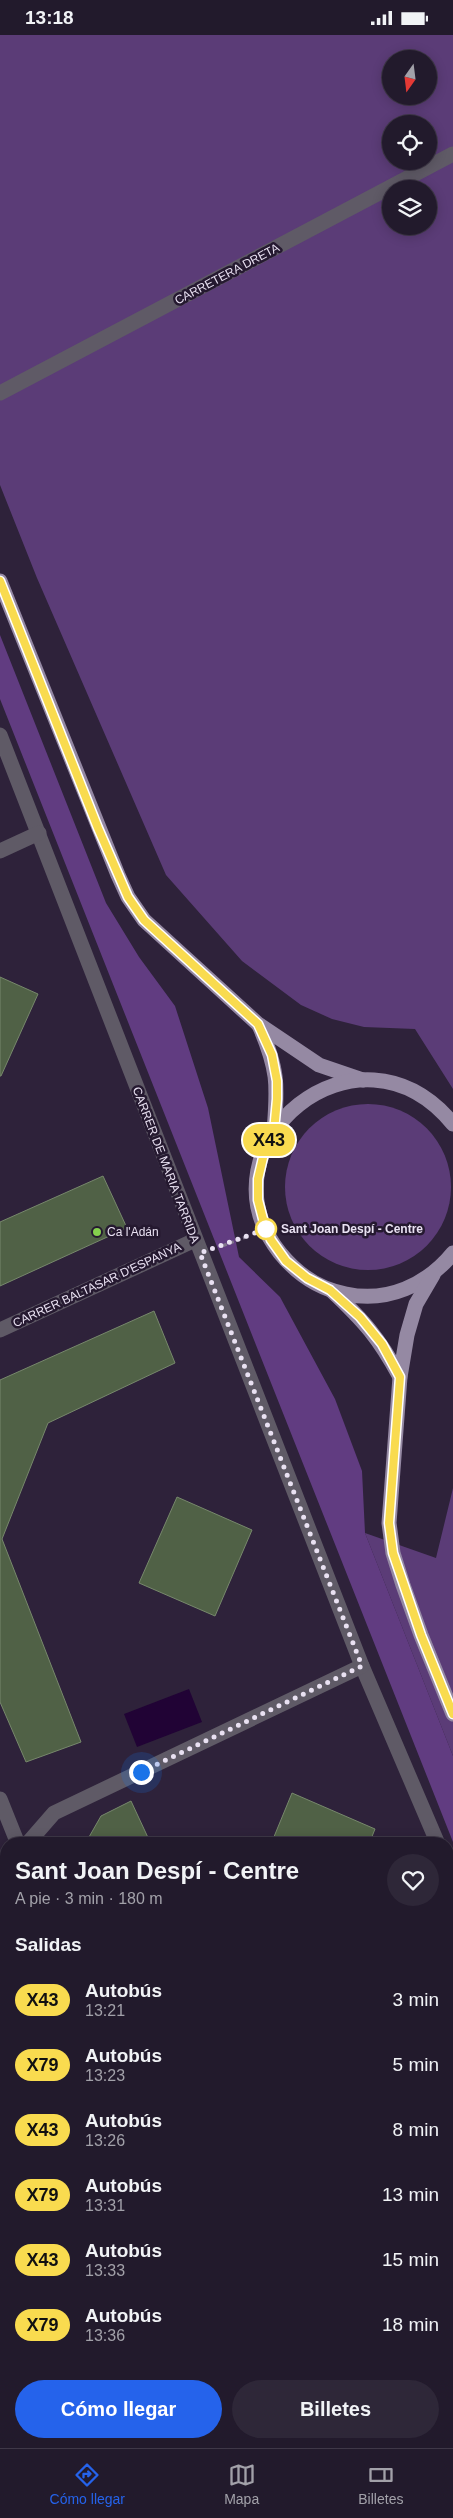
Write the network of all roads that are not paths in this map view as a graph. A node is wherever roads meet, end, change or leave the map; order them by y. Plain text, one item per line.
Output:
1 (453, 154) edge
2 (0, 393) edge
3 (0, 581) edge
4 (0, 735) edge
5 (38, 833) junction
6 (0, 851) edge
7 (258, 1024) junction
8 (363, 1080) junction
9 (434, 1104) junction
10 (453, 1105) edge
11 (453, 1123) edge
12 (274, 1131) junction
13 (197, 1247) junction
14 (453, 1253) edge
15 (436, 1271) junction
16 (330, 1290) junction
17 (0, 1331) edge
18 (400, 1377) junction
19 (362, 1666) junction
20 (453, 1714) edge
21 (0, 1799) edge
22 (15, 1837) edge
23 (33, 1837) edge
24 (435, 1837) edge

1 - 2 street, CARRETERA DRETA
3 - 7 main road
4 - 5 street, CARRER DE MARIA TARRIDA
5 - 6 street
5 - 13 street, CARRER DE MARIA TARRIDA
7 - 8 main road
7 - 12 main road
8 - 9 main road
8 - 12 main road
9 - 10 main road
9 - 11 main road
12 - 16 main road
13 - 17 street, CARRER BALTASAR D'ESPANYA
13 - 19 street, CARRER DE MARIA TARRIDA
14 - 15 main road
15 - 16 main road
15 - 18 main road
16 - 18 main road
18 - 20 main road
19 - 23 street
19 - 24 street, CARRER DE MARIA TARRIDA
21 - 22 street

